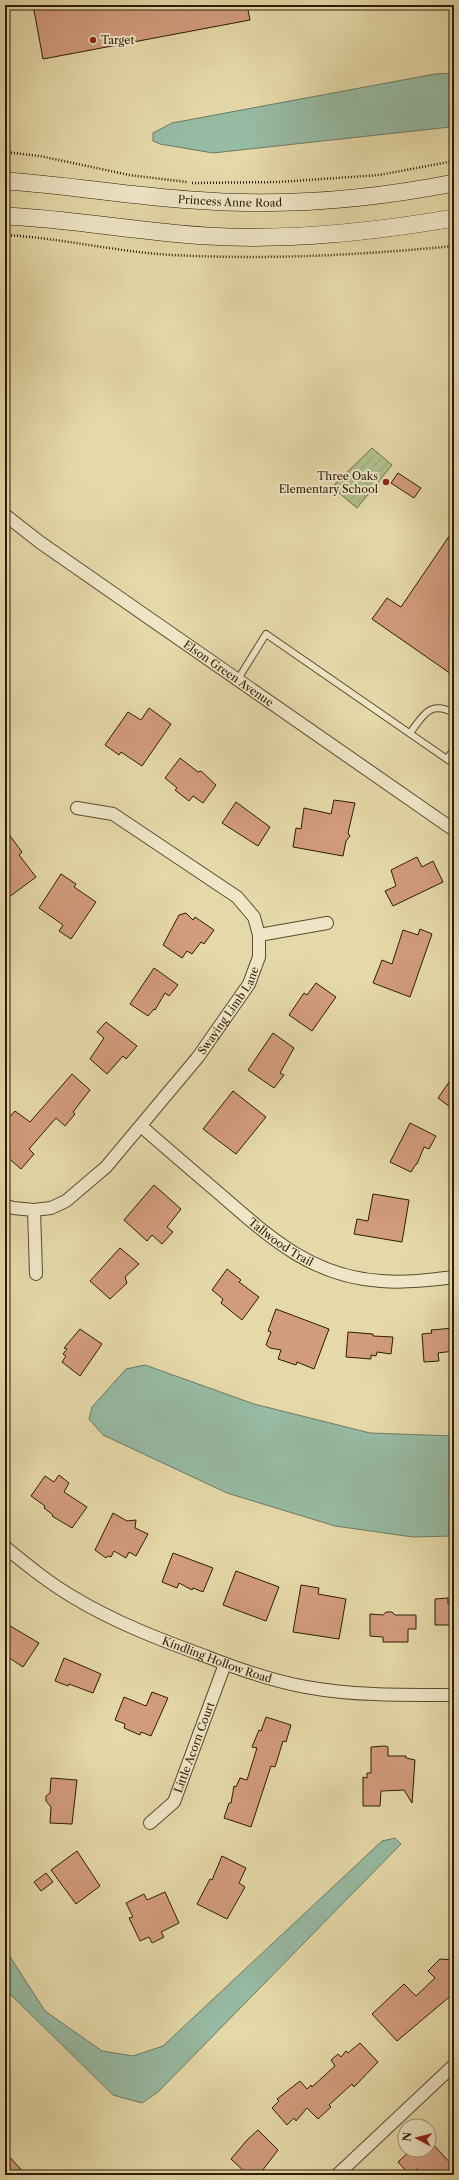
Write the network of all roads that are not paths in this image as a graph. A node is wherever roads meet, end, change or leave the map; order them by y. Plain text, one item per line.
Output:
1 (5, 181) edge
2 (454, 183) edge
3 (5, 216) edge
4 (454, 218) edge
5 (5, 515) edge
6 (238, 679) junction
7 (454, 712) edge
8 (410, 733) junction
9 (454, 749) edge
10 (447, 759) junction
11 (454, 764) edge
12 (77, 808) dead end
13 (454, 830) edge
14 (327, 923) dead end
15 (259, 935) junction
16 (141, 1126) junction
17 (5, 1205) edge
18 (34, 1210) junction
19 (36, 1274) dead end
20 (454, 1277) edge
21 (5, 1547) edge
22 (225, 1664) junction
23 (454, 1695) edge
24 (150, 1823) dead end
25 (454, 2065) edge
26 (339, 2175) edge

1 - 2 main road, Princess Anne Road
3 - 4 main road
5 - 6 street, Elson Green Avenue
6 - 8 lane
6 - 13 street, Elson Green Avenue
7 - 8 lane
8 - 10 lane
9 - 10 lane
10 - 11 lane
12 - 15 street, Swaying Limb Lane
14 - 15 street
15 - 16 street, Swaying Limb Lane
16 - 18 street, Swaying Limb Lane
16 - 20 street, Tallwood Trail
17 - 18 street, Swaying Limb Lane
18 - 19 street
21 - 22 street, Kindling Hollow Road
22 - 23 street, Kindling Hollow Road
22 - 24 street, Little Acorn Court
25 - 26 street

